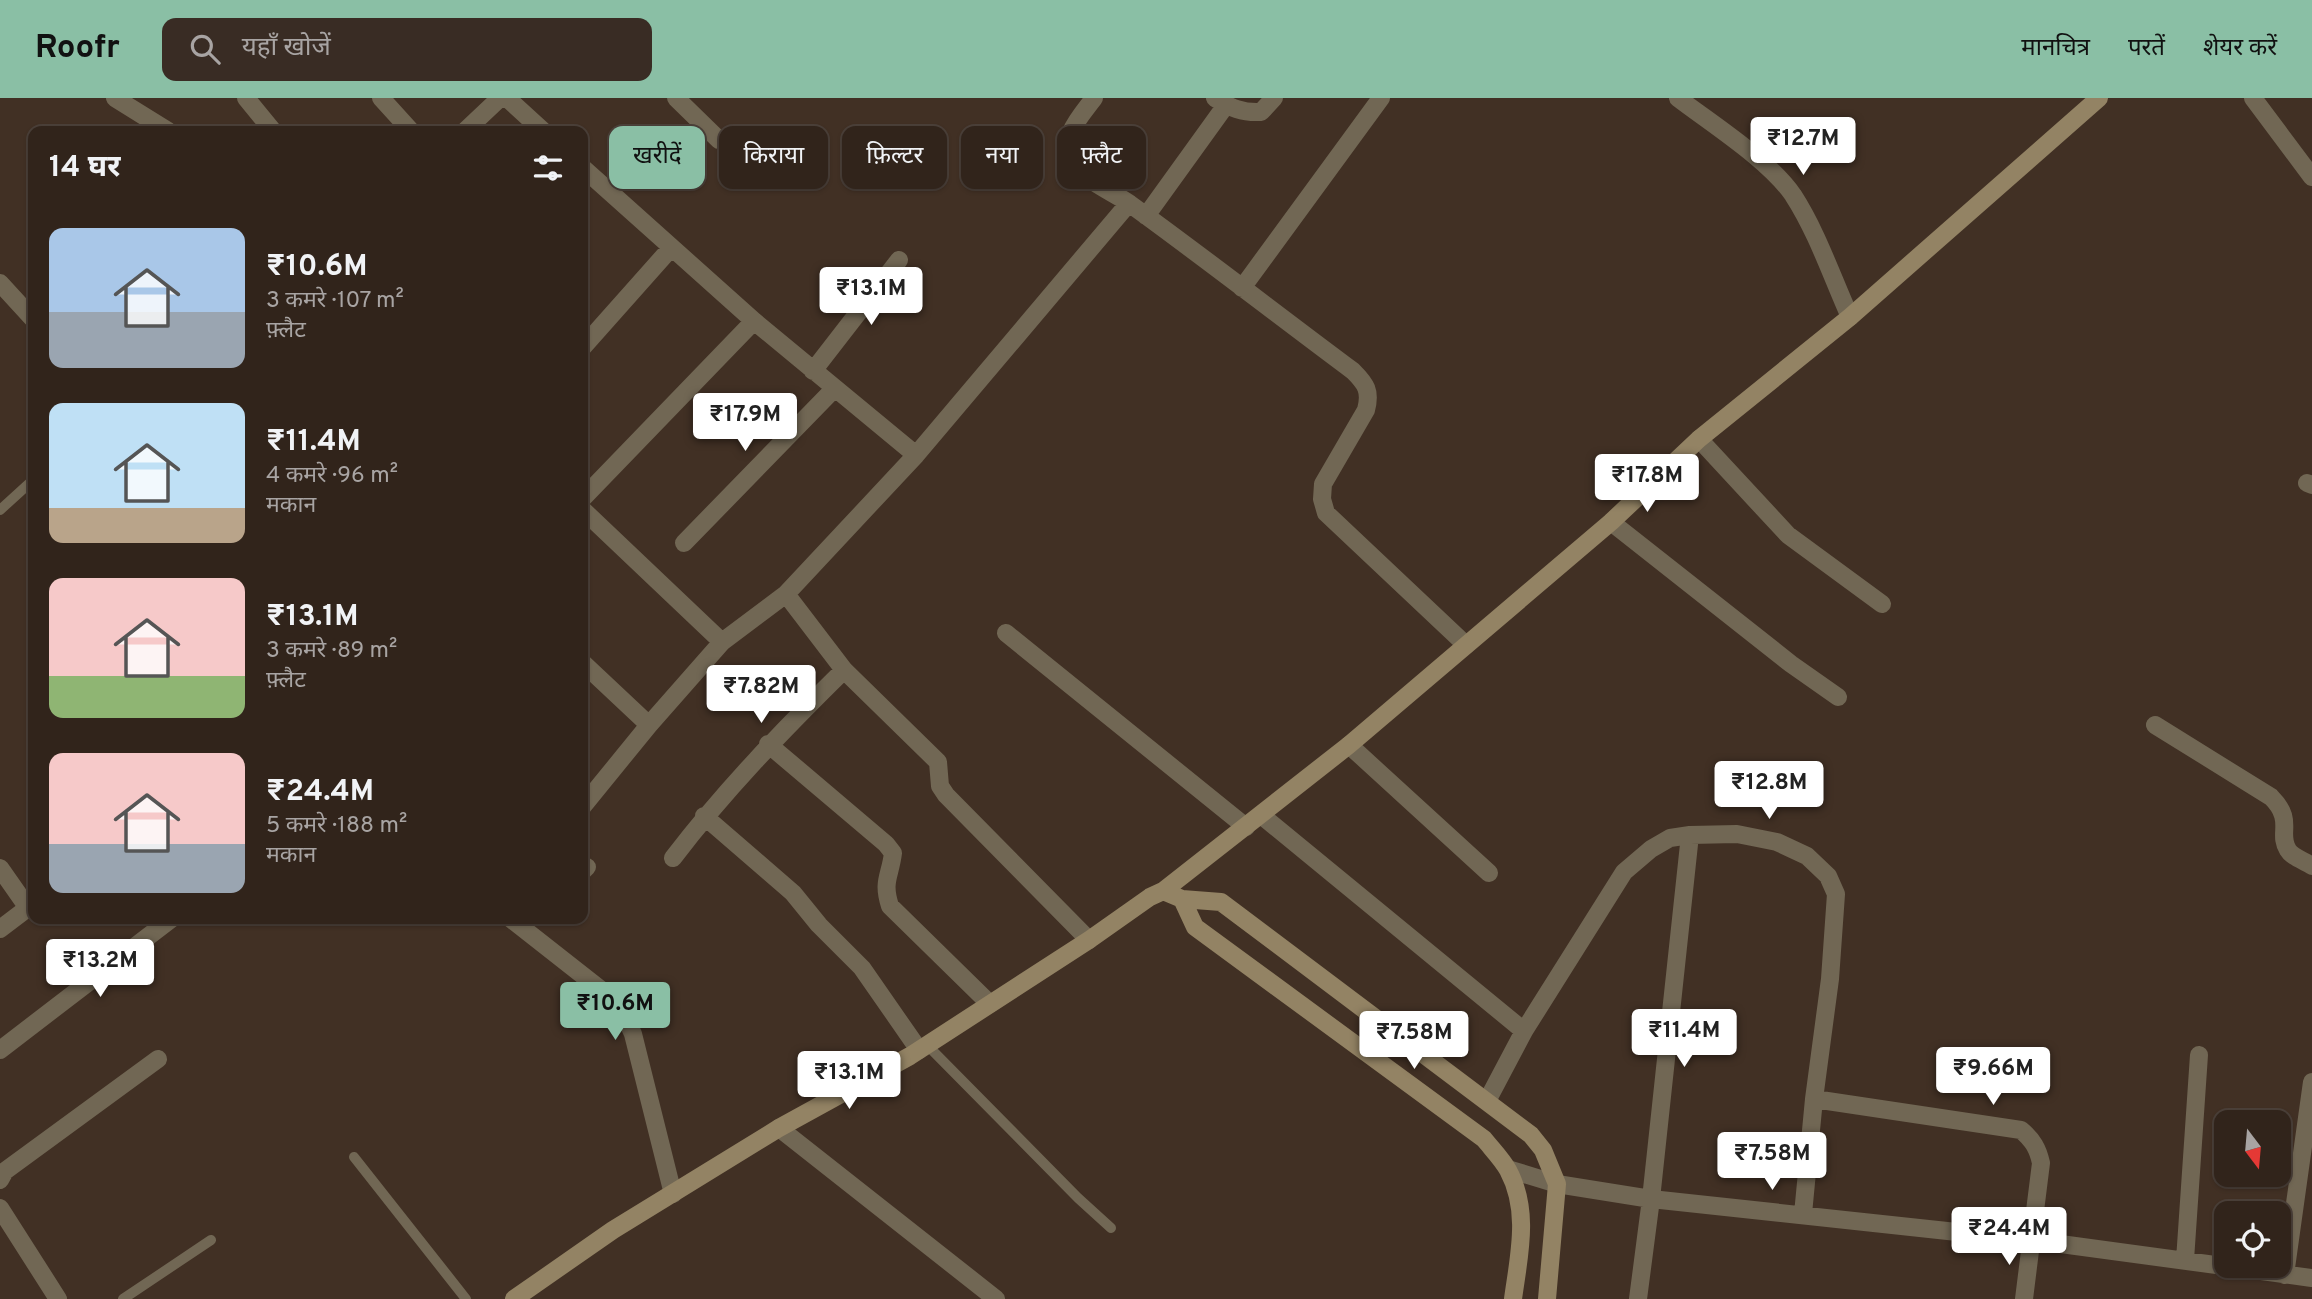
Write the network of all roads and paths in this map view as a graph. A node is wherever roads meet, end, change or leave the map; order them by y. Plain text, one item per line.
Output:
1 (115, 98) edge
2 (246, 98) edge
3 (381, 98) edge
4 (500, 98) edge
5 (507, 98) edge
6 (676, 98) edge
7 (1094, 98) edge
8 (1274, 98) edge
9 (1381, 98) edge
10 (1678, 98) edge
11 (2099, 98) edge
12 (2253, 98) edge
13 (1221, 101) edge
14 (160, 126) edge
15 (269, 126) edge
16 (406, 126) edge
17 (470, 126) edge
18 (538, 126) edge
19 (719, 140) dead end
20 (588, 176) edge
21 (2312, 177) edge
22 (1129, 204) junction
23 (1146, 216) junction
24 (671, 248) junction
25 (899, 260) dead end
26 (0, 283) edge
27 (1242, 288) junction
28 (28, 314) edge
29 (1850, 317) junction
30 (754, 321) junction
31 (588, 341) edge
32 (813, 371) junction
33 (834, 389) junction
34 (1699, 439) junction
35 (916, 455) junction
36 (28, 485) edge
37 (588, 493) edge
38 (0, 510) edge
39 (588, 515) edge
40 (1611, 522) junction
41 (684, 543) dead end
42 (786, 594) junction
43 (1882, 604) dead end
44 (1006, 633) dead end
45 (722, 642) junction
46 (1466, 645) junction
47 (588, 668) edge
48 (844, 670) junction
49 (1838, 697) dead end
50 (2155, 724) dead end
51 (649, 725) junction
52 (768, 744) junction
53 (1349, 745) junction
54 (588, 800) edge
55 (1261, 815) junction
56 (704, 816) junction
57 (1245, 827) junction
58 (1690, 835) junction
59 (673, 858) dead end
60 (2312, 866) edge
61 (0, 868) edge
62 (1489, 873) dead end
63 (1163, 891) junction
64 (1182, 899) junction
65 (28, 903) edge
66 (28, 908) edge
67 (164, 924) edge
68 (532, 925) edge
69 (0, 929) edge
70 (1089, 940) junction
71 (990, 1004) junction
72 (1524, 1031) junction
73 (923, 1047) junction
74 (0, 1050) edge
75 (2199, 1055) dead end
76 (158, 1059) dead end
77 (2312, 1083) edge
78 (1814, 1099) junction
79 (1487, 1101) junction
80 (779, 1128) junction
81 (354, 1157) dead end
82 (1508, 1169) junction
83 (0, 1180) edge
84 (1557, 1184) junction
85 (673, 1195) junction
86 (1651, 1199) junction
87 (0, 1208) edge
88 (1803, 1214) junction
89 (1111, 1228) dead end
90 (2291, 1238) edge
91 (211, 1240) dead end
92 (2031, 1240) junction
93 (2185, 1261) junction
94 (2214, 1265) edge
95 (2291, 1276) edge
96 (2312, 1278) edge
97 (520, 1298) edge
98 (58, 1299) edge
99 (124, 1299) edge
100 (466, 1299) edge
101 (996, 1299) edge
102 (1513, 1299) edge
103 (1547, 1299) edge
104 (1638, 1299) edge
105 (2024, 1299) edge

1 - 14 street
2 - 15 street
3 - 16 street
4 - 17 street
5 - 18 street
6 - 19 street
7 - 22 street
8 - 13 street
9 - 27 street
10 - 29 street
11 - 29 street
12 - 21 street
13 - 23 street
20 - 24 street
22 - 23 street
22 - 35 street
23 - 27 street
24 - 30 street
24 - 31 street
25 - 32 street
26 - 28 street
27 - 46 street
29 - 34 street
30 - 32 street
30 - 37 street
32 - 33 street
33 - 35 street
33 - 41 street
34 - 40 street
34 - 43 street
35 - 42 street
36 - 38 lane
39 - 45 street
40 - 46 street
40 - 49 street
42 - 45 street
42 - 48 street
44 - 57 street
45 - 51 street
46 - 53 street
47 - 51 street
48 - 52 street
48 - 70 street
50 - 60 street
51 - 54 street
52 - 56 street
52 - 71 street
53 - 55 street
53 - 62 street
55 - 57 street
55 - 72 street
56 - 59 street
56 - 73 street
57 - 63 street
58 - 72 street
58 - 78 street
58 - 86 street
61 - 65 street
63 - 64 street
63 - 70 street
64 - 79 street
64 - 82 street
66 - 69 street
67 - 74 street
68 - 85 street
70 - 71 street
71 - 73 street
72 - 79 street
73 - 80 street
73 - 89 lane
75 - 93 street
76 - 83 street
77 - 90 street
78 - 88 street
78 - 92 street
79 - 84 street
80 - 85 street
80 - 101 street
81 - 100 lane
82 - 84 street
82 - 102 street
84 - 86 street
84 - 103 street
85 - 97 street
86 - 88 street
86 - 104 street
87 - 98 street
88 - 92 street
91 - 99 lane
92 - 93 street
92 - 105 street
93 - 94 street
95 - 96 street

